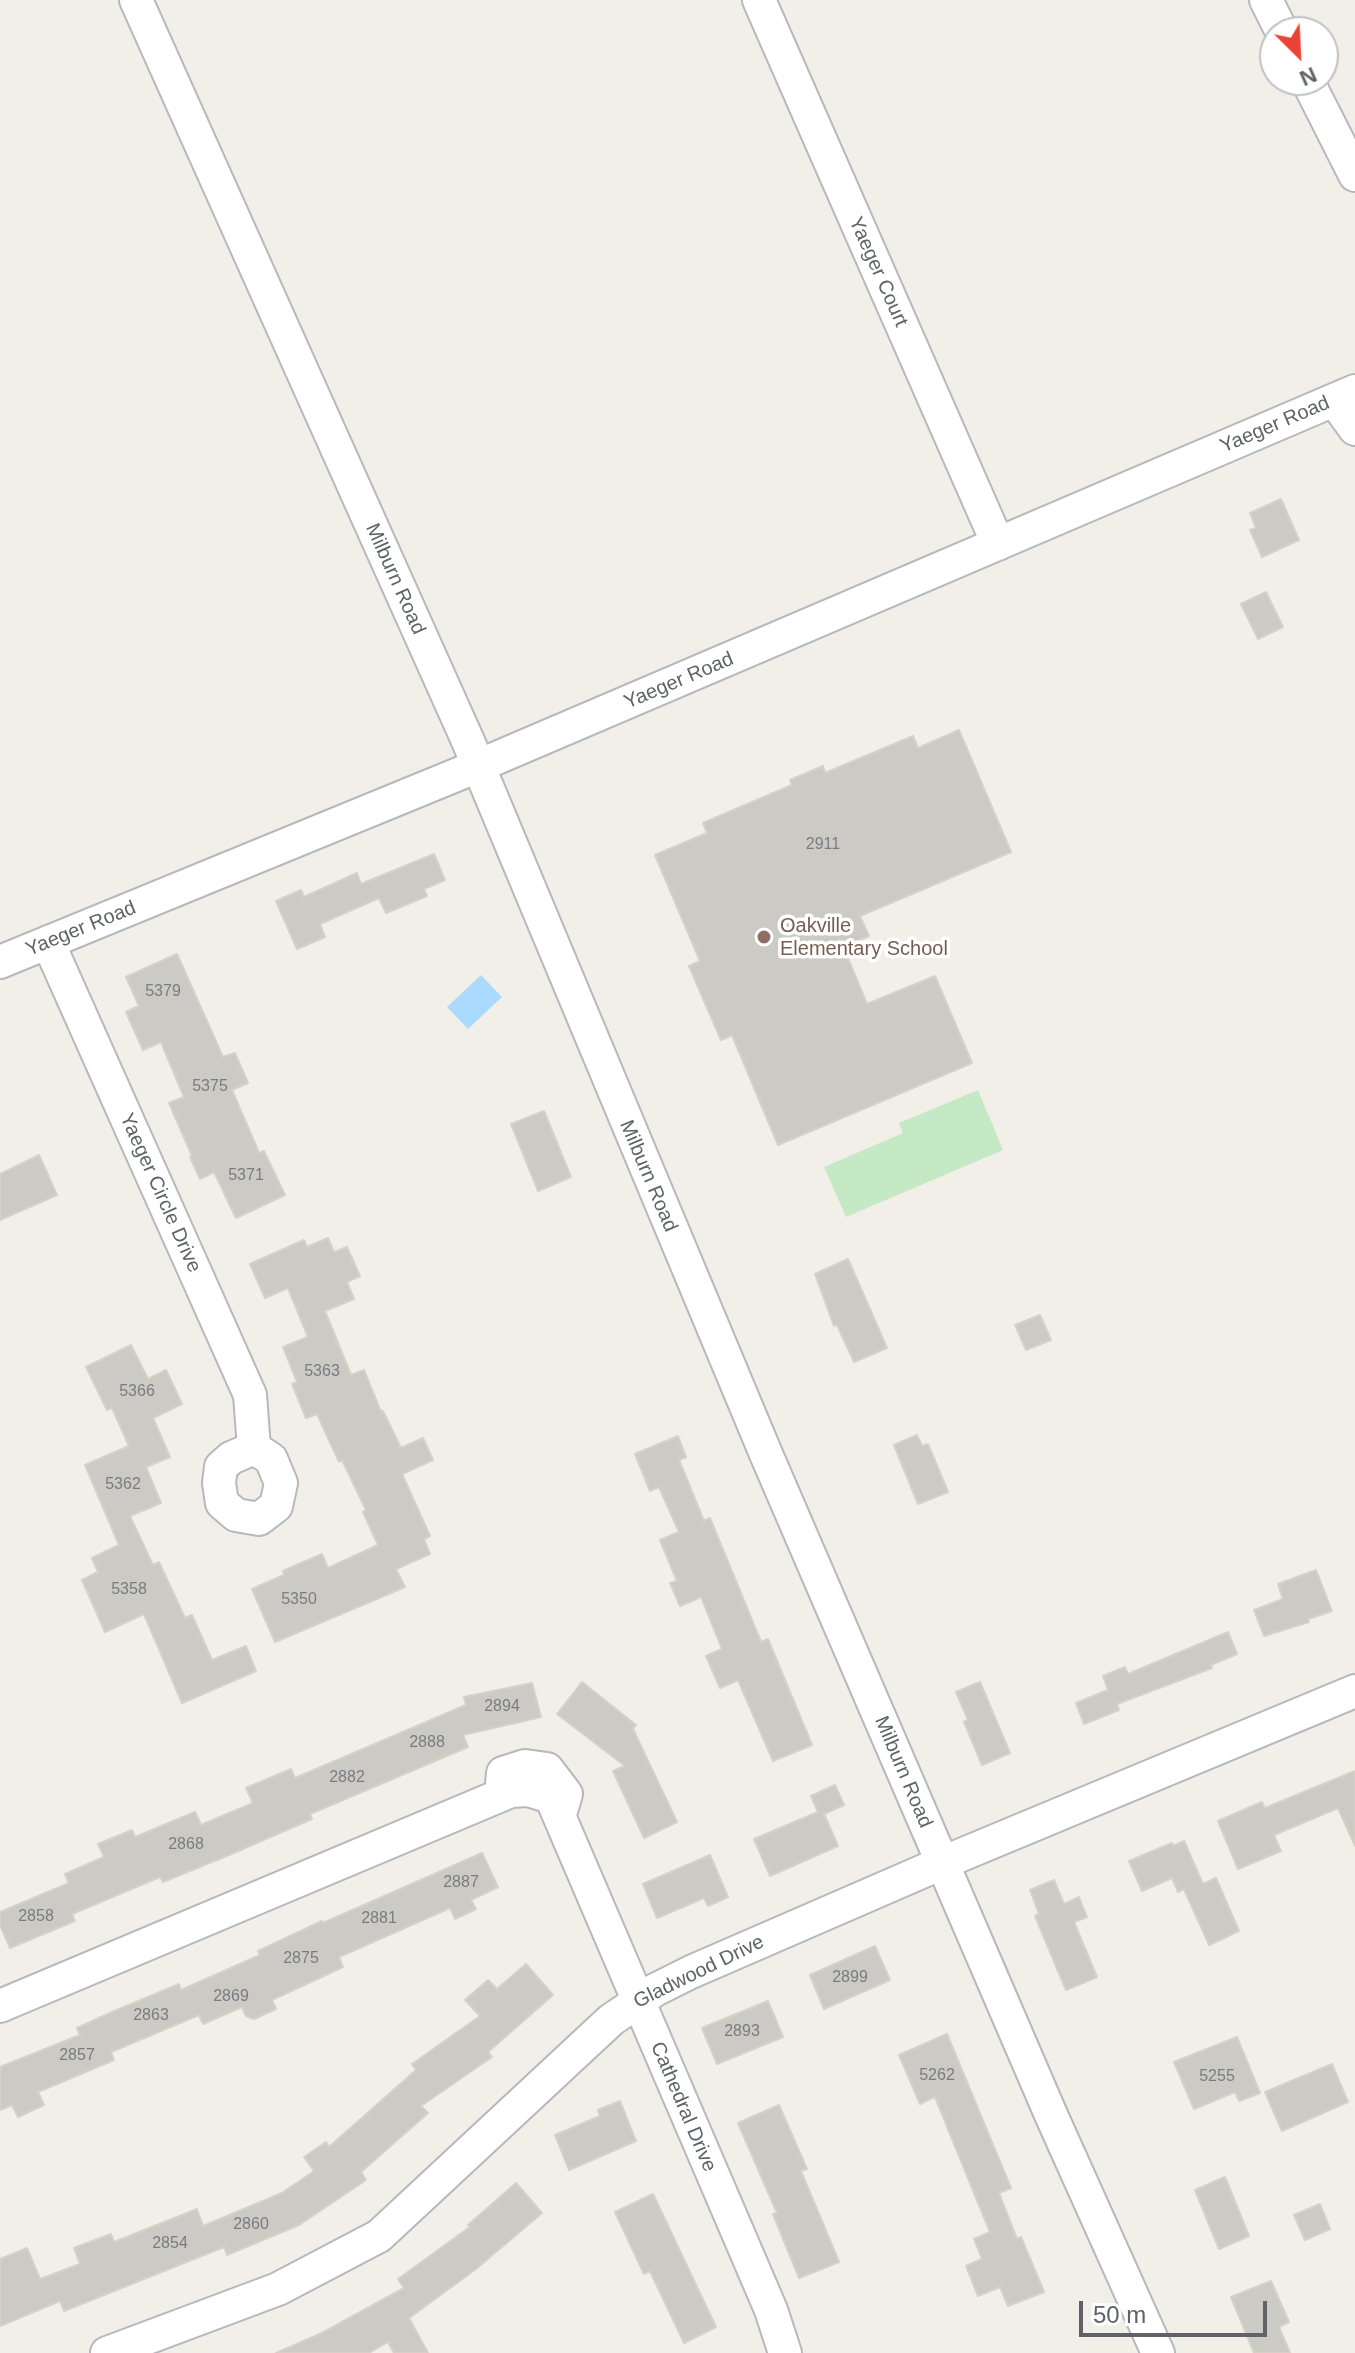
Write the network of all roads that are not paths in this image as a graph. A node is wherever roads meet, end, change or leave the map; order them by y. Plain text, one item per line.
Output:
1 (136, 0) edge
2 (759, 0) edge
3 (1315, 96) edge
4 (1355, 175) edge
5 (1345, 395) edge
6 (1355, 429) edge
7 (998, 544) junction
8 (478, 766) junction
9 (48, 942) junction
10 (0, 962) edge
11 (254, 1448) dead end
12 (1355, 1691) edge
13 (942, 1863) junction
14 (637, 2001) junction
15 (0, 2006) edge
16 (107, 2353) edge
17 (785, 2353) edge
18 (1158, 2353) edge

1 - 8 street, Milburn Road
2 - 7 street, Yaeger Court
3 - 4 street
5 - 6 street
5 - 7 street, Yaeger Road
7 - 8 street, Yaeger Road
8 - 9 street, Yaeger Road
8 - 13 street, Milburn Road
9 - 10 street, Yaeger Road
9 - 11 street, Yaeger Circle Drive
12 - 13 street, Gladwood Drive
13 - 14 street, Gladwood Drive
13 - 18 street, Milburn Road
14 - 15 street, Cathedral Drive
14 - 16 street, Gladwood Drive
14 - 17 street, Cathedral Drive

